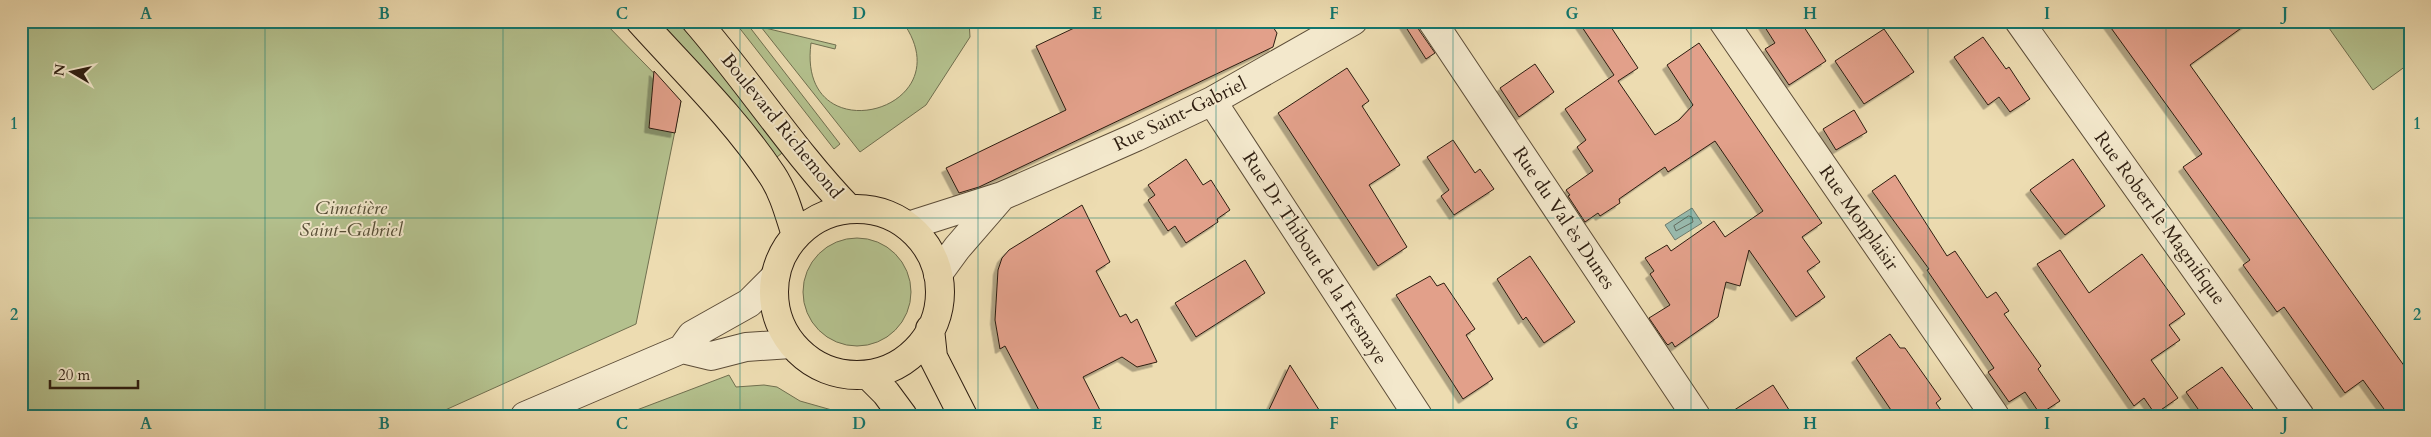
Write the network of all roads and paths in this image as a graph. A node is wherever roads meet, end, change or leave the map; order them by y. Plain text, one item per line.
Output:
1 (640, 21) edge
2 (696, 21) edge
3 (1353, 21) edge
4 (1432, 21) edge
5 (1723, 21) edge
6 (2019, 21) edge
7 (1212, 101) junction
8 (1002, 196) junction
9 (849, 209) junction
10 (908, 226) junction
11 (796, 234) junction
12 (938, 274) junction
13 (775, 277) junction
14 (930, 329) junction
15 (791, 344) junction
16 (682, 349) junction
17 (869, 376) junction
18 (525, 416) edge
19 (903, 416) edge
20 (963, 416) edge
21 (1418, 416) edge
22 (1696, 416) edge
23 (1995, 416) edge
24 (2300, 416) edge

1 - 11 main road, Boulevard Richemond
2 - 9 main road, Boulevard Richemond
3 - 7 street, Rue Saint-Gabriel
4 - 22 street, Rue du Val ès Dunes
5 - 23 street, Rue Monplaisir
6 - 24 street, Rue Robert le Magnifique
7 - 8 street, Rue Saint-Gabriel
7 - 21 street, Rue Dr Thibout de la Fresnaye
8 - 10 street, Rue Saint-Gabriel
8 - 12 street, Rue Saint-Gabriel
9 - 10 main road
9 - 11 main road
10 - 12 main road
11 - 13 main road
12 - 14 main road
13 - 15 main road
13 - 16 street
14 - 17 main road
14 - 20 main road
15 - 16 street
15 - 17 main road
16 - 18 street
17 - 19 main road

